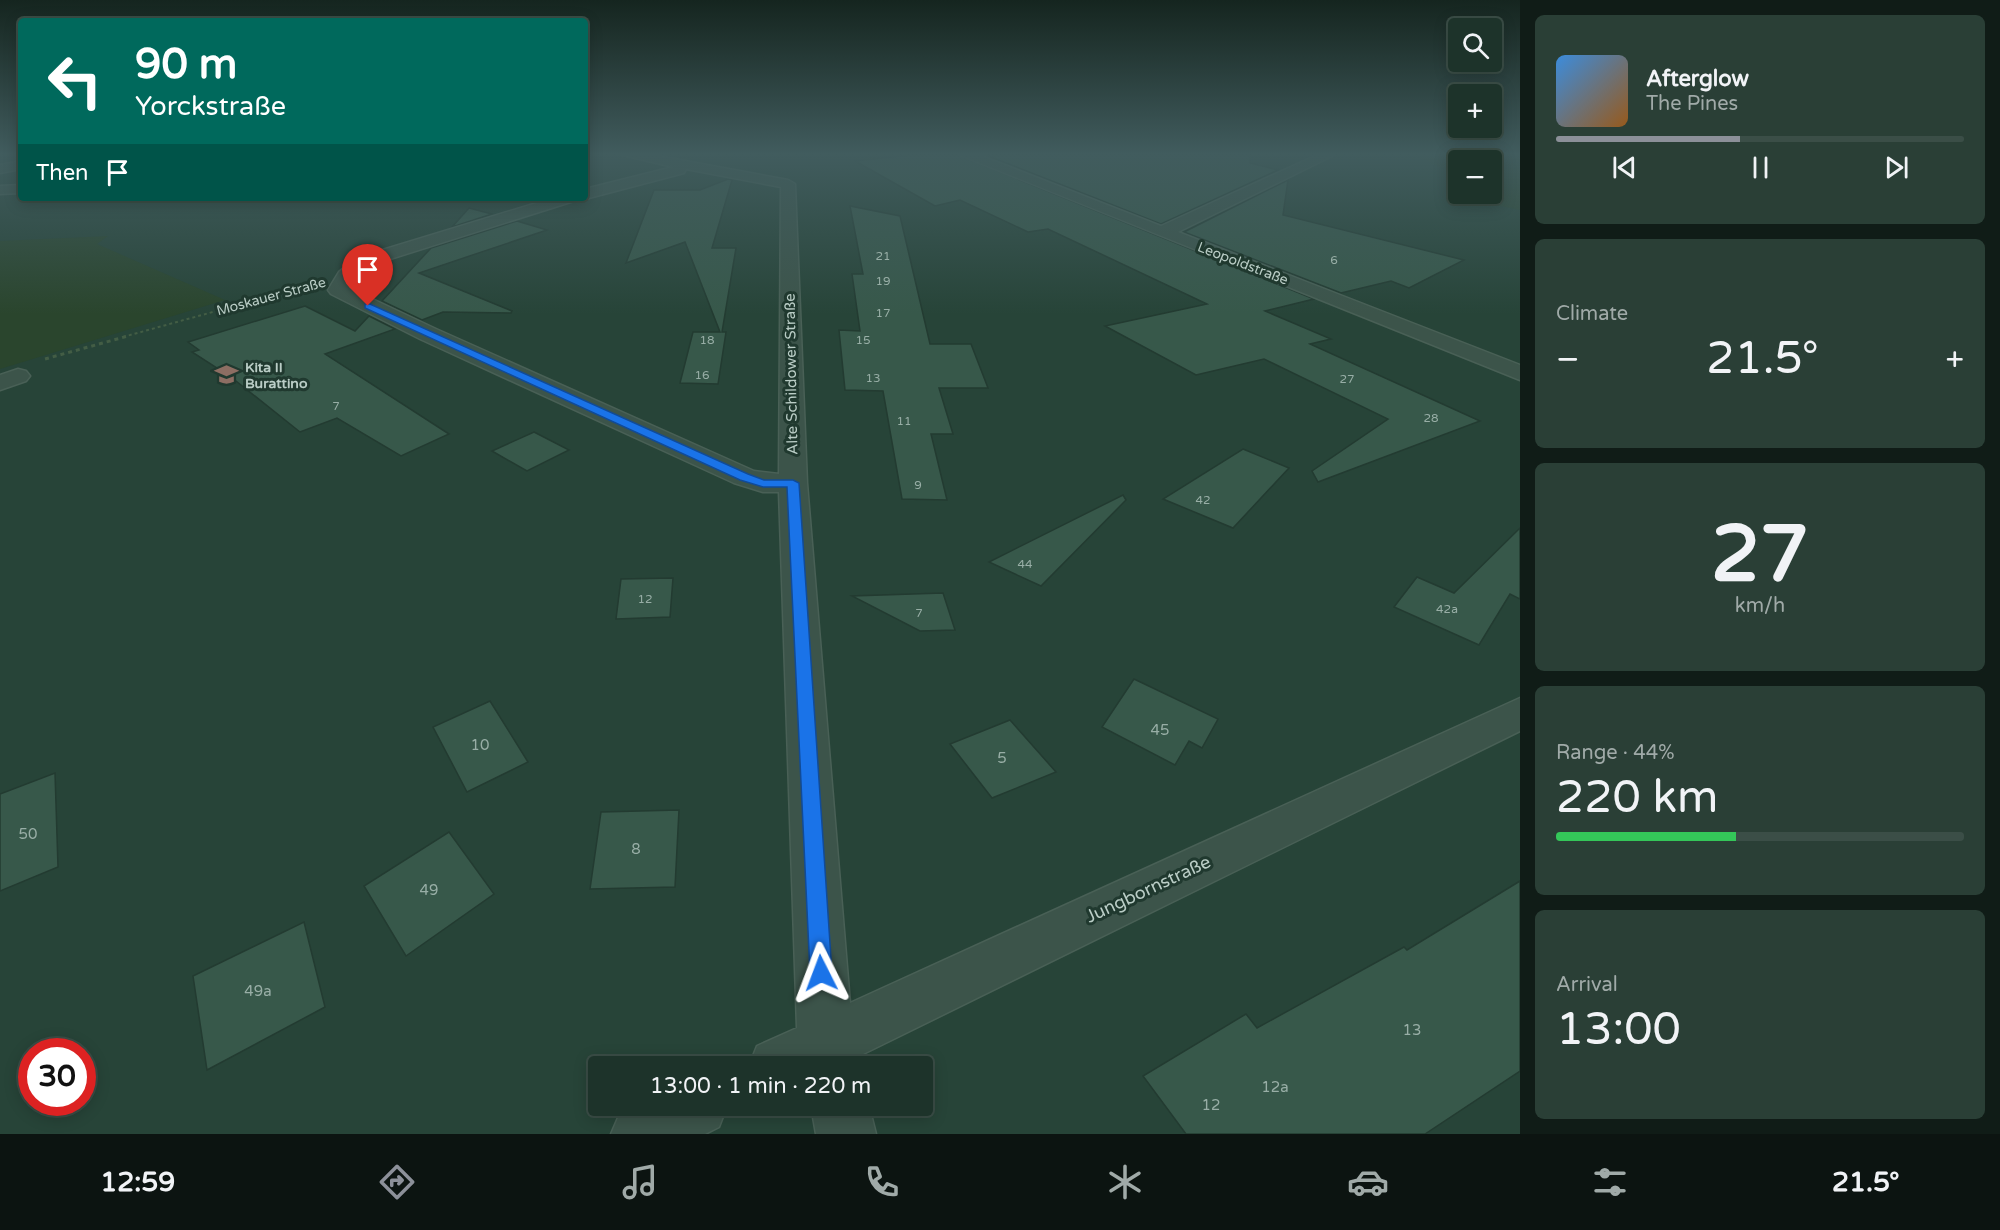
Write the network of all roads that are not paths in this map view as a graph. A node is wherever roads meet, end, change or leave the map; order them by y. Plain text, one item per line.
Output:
1 (537, 208) edge
2 (788, 208) edge
3 (1101, 208) edge
4 (1217, 208) edge
5 (1160, 231) junction
6 (1520, 373) edge
7 (793, 483) junction
8 (1520, 713) edge
9 (828, 1054) edge
10 (678, 1116) edge
11 (842, 1116) edge
12 (641, 1134) edge
13 (846, 1134) edge

1 - 7 street, Moskauer Straße
2 - 7 street, Alte Schildower Straße
3 - 5 street, Leopoldstraße
4 - 5 street
5 - 6 street, Leopoldstraße
7 - 9 street, Alte Schildower Straße
8 - 9 street, Jungbornstraße
10 - 12 street
11 - 13 street

